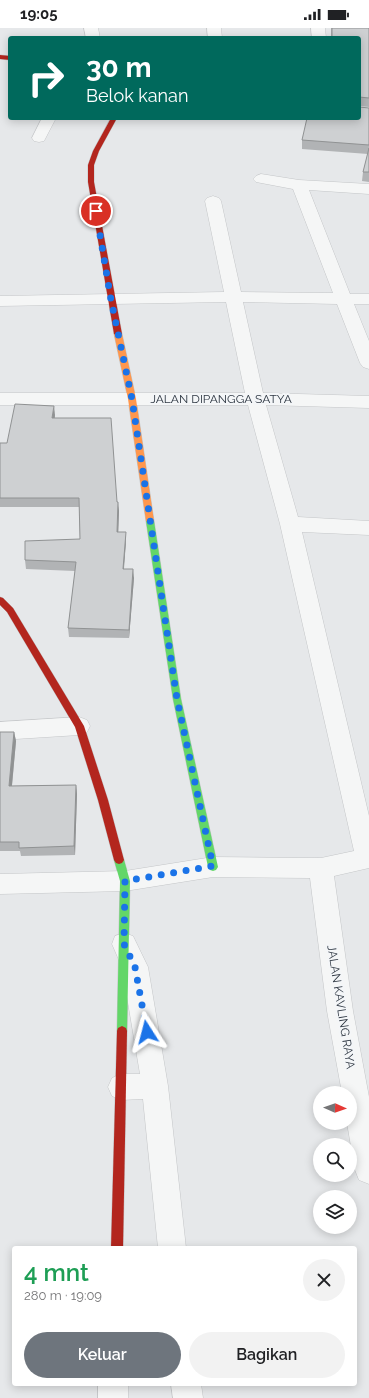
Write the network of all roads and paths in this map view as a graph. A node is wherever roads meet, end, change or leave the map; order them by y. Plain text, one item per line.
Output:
1 (48, 120) edge
2 (113, 120) edge
3 (39, 138) dead end
4 (261, 179) dead end
5 (299, 185) junction
6 (369, 189) edge
7 (213, 201) dead end
8 (234, 297) junction
9 (344, 299) junction
10 (369, 299) edge
11 (111, 300) junction
12 (0, 301) edge
13 (369, 362) edge
14 (0, 398) edge
15 (132, 399) junction
16 (255, 399) junction
17 (369, 402) edge
18 (290, 524) junction
19 (369, 528) edge
20 (3, 607) edge
21 (80, 726) junction
22 (0, 731) edge
23 (368, 858) edge
24 (213, 866) junction
25 (321, 868) junction
26 (125, 881) junction
27 (0, 884) edge
28 (124, 944) junction
29 (155, 1086) junction
30 (121, 1087) junction
31 (369, 1170) edge
32 (117, 1246) edge
33 (172, 1246) edge
34 (113, 1386) edge
35 (186, 1386) edge
36 (113, 1398) edge
37 (188, 1398) edge

1 - 3 street
2 - 11 street
4 - 5 street
5 - 6 street
5 - 9 street
7 - 8 street
8 - 9 street
8 - 11 street
8 - 16 street
9 - 10 street
9 - 13 street
11 - 12 street
11 - 15 street
14 - 15 street, JALAN DIPANGGA SATYA
15 - 16 street, JALAN DIPANGGA SATYA
15 - 24 street
16 - 17 street, JALAN DIPANGGA SATYA
16 - 18 street
18 - 19 street
18 - 23 street
20 - 21 street
21 - 22 street
21 - 26 street
23 - 25 street
24 - 25 street
24 - 26 street
25 - 31 street, JALAN KAVLING RAYA
26 - 27 street
26 - 28 street
28 - 29 street
28 - 30 street
29 - 30 street
29 - 33 street
30 - 32 street
34 - 36 street
35 - 37 street

